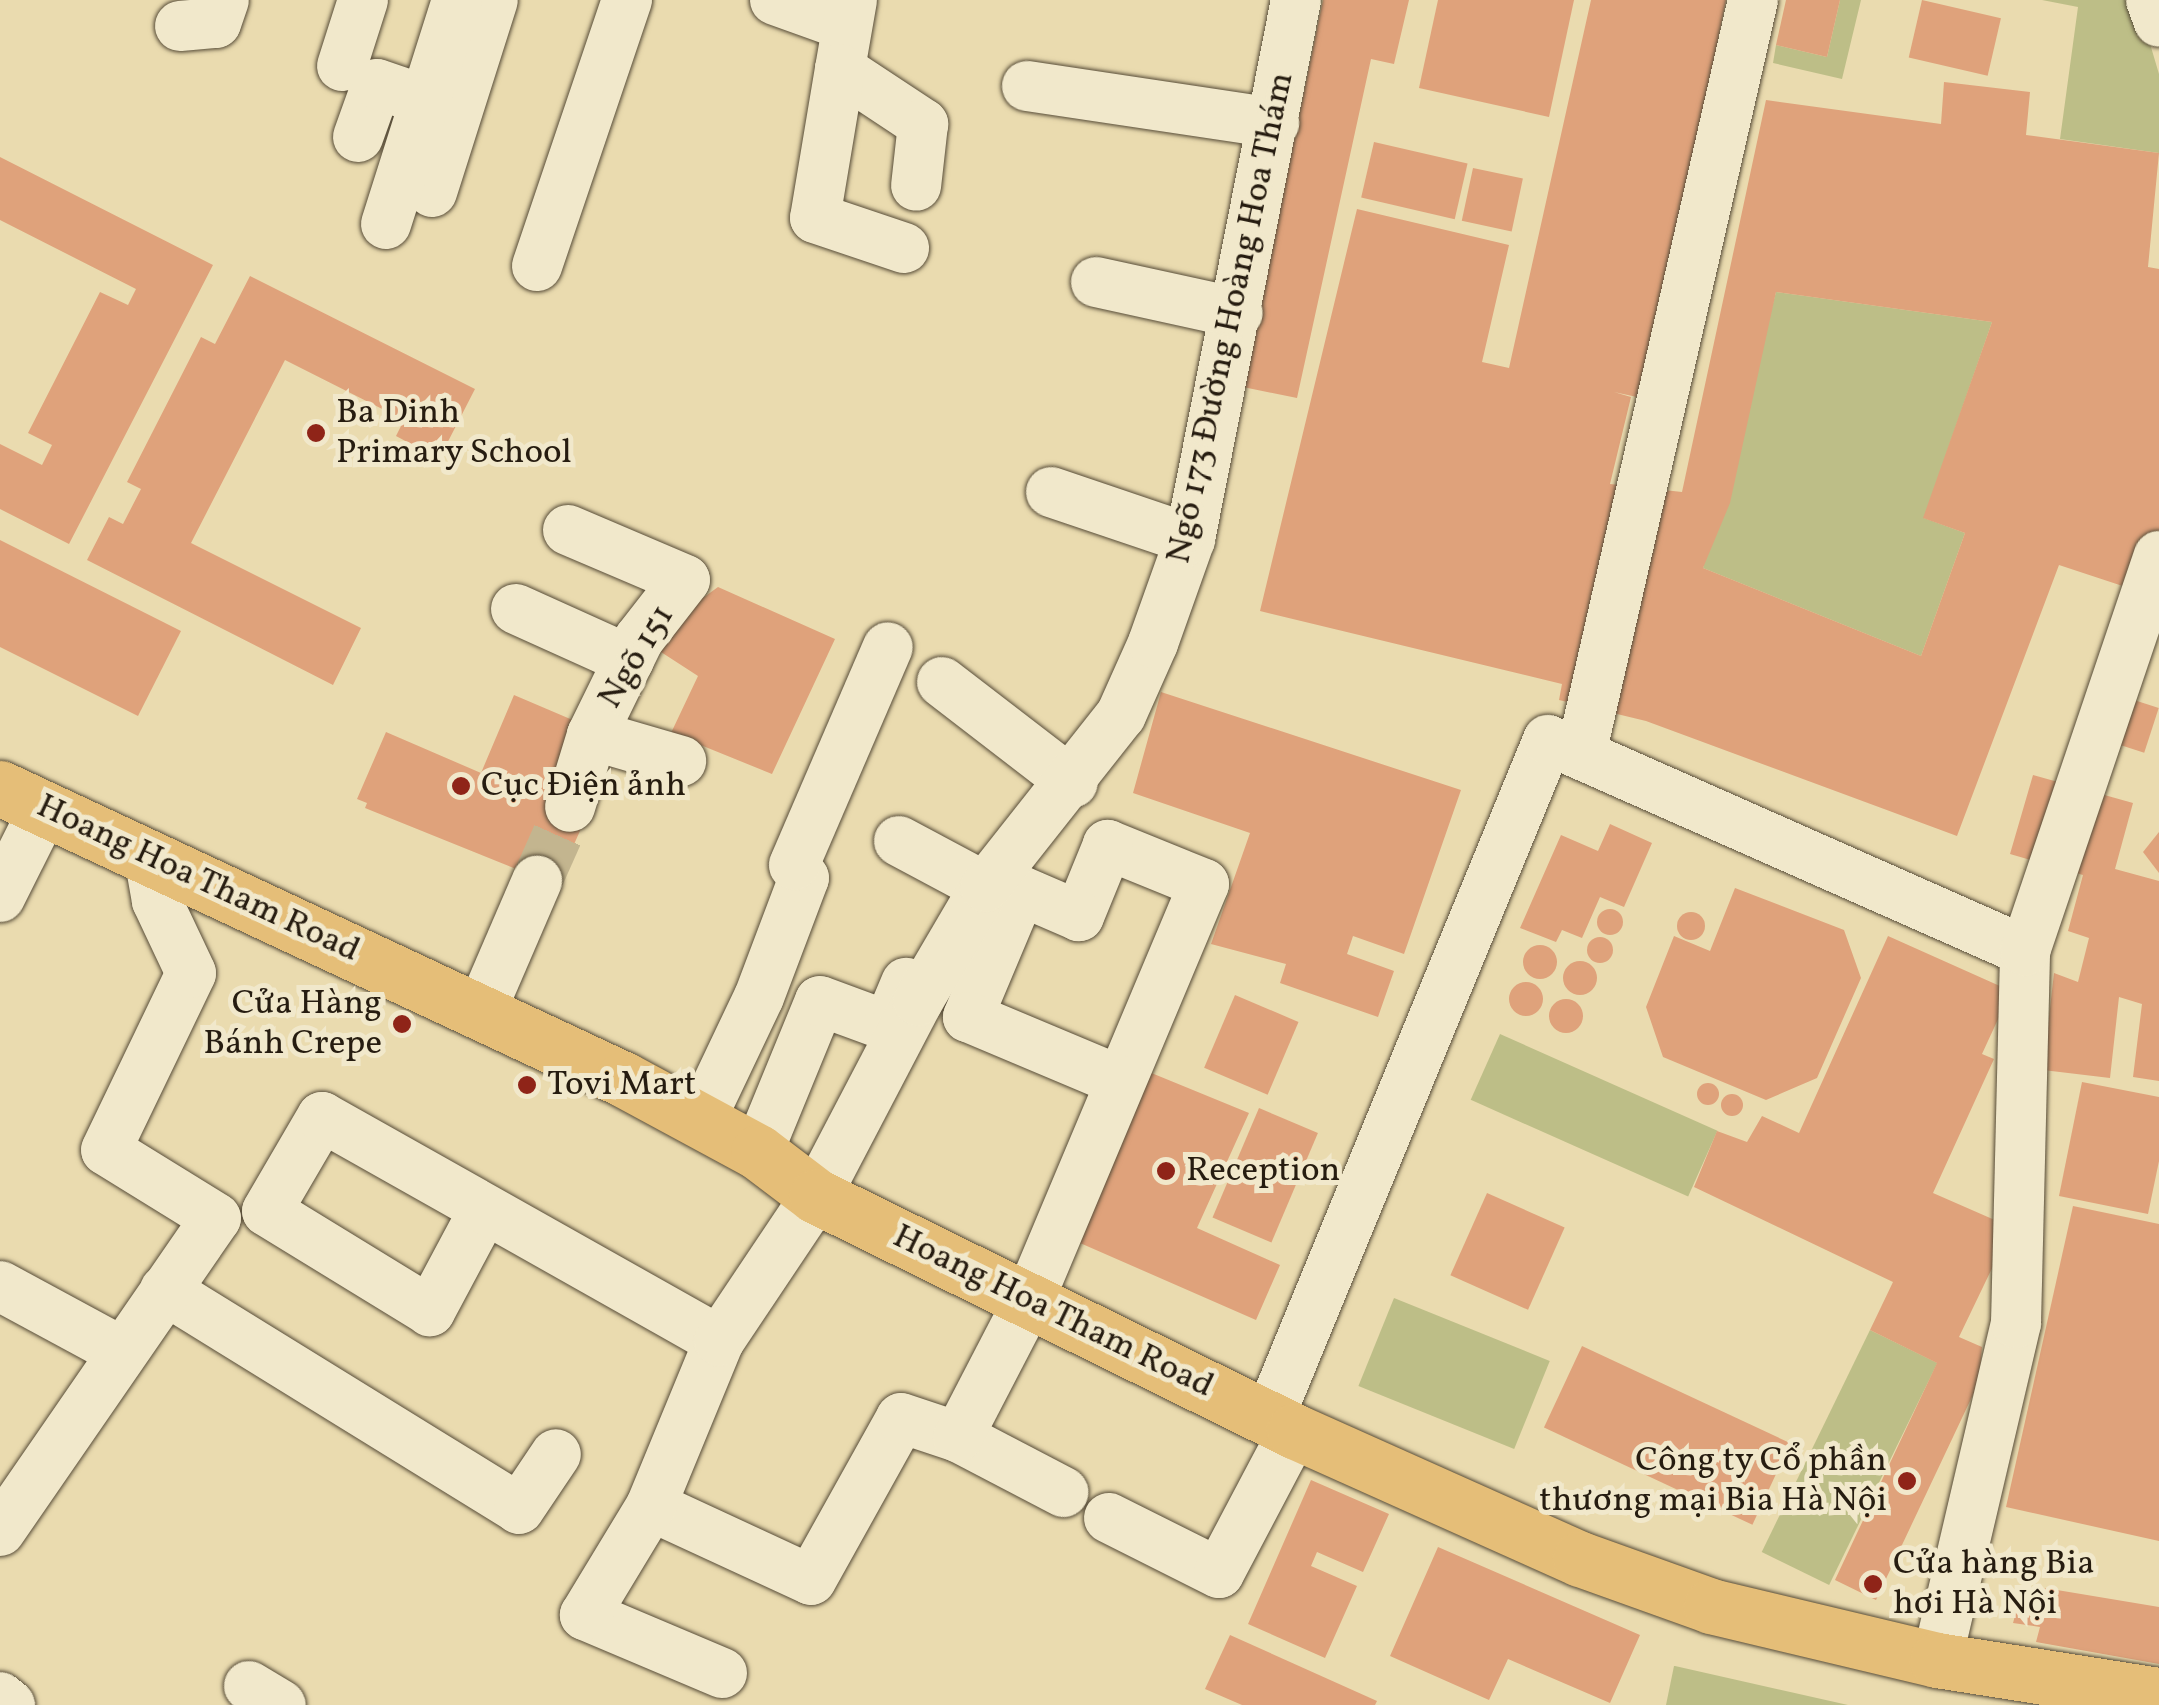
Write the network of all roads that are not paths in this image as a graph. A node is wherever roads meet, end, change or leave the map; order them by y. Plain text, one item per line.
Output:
1 (224, 0) edge
2 (363, 0) edge
3 (457, 0) edge
4 (492, 0) edge
5 (626, 0) edge
6 (774, 0) edge
7 (1296, 0) edge
8 (1754, 0) edge
9 (2151, 0) edge
10 (2159, 22) edge
11 (180, 26) dead end
12 (846, 31) edge
13 (342, 66) dead end
14 (1028, 86) dead end
15 (424, 100) junction
16 (1274, 123) junction
17 (358, 138) dead end
18 (916, 186) dead end
19 (432, 192) dead end
20 (386, 224) dead end
21 (904, 248) dead end
22 (537, 266) dead end
23 (1096, 282) dead end
24 (1238, 313) junction
25 (1052, 492) dead end
26 (568, 530) dead end
27 (1190, 539) junction
28 (2159, 556) edge
29 (516, 609) dead end
30 (888, 647) dead end
31 (629, 660) junction
32 (942, 682) dead end
33 (592, 735) junction
34 (1581, 754) junction
35 (681, 761) dead end
36 (1073, 783) junction
37 (22, 799) edge
38 (570, 808) tunnel mouth
39 (899, 842) dead end
40 (149, 856) junction
41 (537, 881) tunnel mouth
42 (985, 887) junction
43 (0, 897) edge
44 (2025, 951) junction
45 (906, 983) dead end
46 (481, 1012) junction
47 (1118, 1080) junction
48 (700, 1121) junction
49 (758, 1152) junction
50 (816, 1196) junction
51 (484, 1210) dead end
52 (0, 1286) edge
53 (164, 1290) junction
54 (1030, 1298) junction
55 (719, 1341) junction
56 (122, 1352) junction
57 (1281, 1425) junction
58 (958, 1438) junction
59 (556, 1454) dead end
60 (1063, 1492) dead end
61 (651, 1506) junction
62 (1109, 1518) dead end
63 (0, 1530) edge
64 (1938, 1660) junction
65 (722, 1673) dead end
66 (2159, 1695) edge
67 (0, 1697) edge
68 (10, 1705) edge

1 - 11 street
2 - 13 street
3 - 15 street
4 - 19 street
5 - 22 street
6 - 12 street
7 - 16 street, Ngõ 173 Đường Hoàng Hoa Thám
8 - 34 street
9 - 10 street
12 - 18 street
12 - 21 street
14 - 16 street
15 - 17 street
15 - 20 street
16 - 24 street, Ngõ 173 Đường Hoàng Hoa Thám
23 - 24 street
24 - 27 street, Ngõ 173 Đường Hoàng Hoa Thám
25 - 27 street
26 - 31 street, Ngõ 151
27 - 36 street, Ngõ 173 Đường Hoàng Hoa Thám
28 - 44 street
29 - 31 street
30 - 48 street
31 - 33 street, Ngõ 151
32 - 36 street
33 - 35 street
33 - 38 street, Ngõ 151
34 - 44 street
34 - 57 street
36 - 42 street, Ngõ 173 Đường Hoàng Hoa Thám
37 - 40 main road, Hoang Hoa Tham Road
37 - 43 street
39 - 42 street
40 - 46 main road, Hoang Hoa Tham Road
40 - 53 street
41 - 46 street
42 - 50 street, Ngõ 173 Đường Hoàng Hoa Thám
44 - 64 street
45 - 49 street
46 - 48 main road, Hoang Hoa Tham Road
47 - 47 street
47 - 54 street
48 - 49 main road, Hoang Hoa Tham Road
49 - 50 main road, Hoang Hoa Tham Road
50 - 54 main road, Hoang Hoa Tham Road
50 - 55 street, Ngõ 173 Đường Hoàng Hoa Thám
51 - 55 street
52 - 56 street
53 - 56 street
53 - 59 street
54 - 57 main road, Hoang Hoa Tham Road
54 - 58 street
55 - 61 street, Ngõ 173 Đường Hoàng Hoa Thám
56 - 63 street
57 - 62 street
57 - 64 main road, Hoang Hoa Tham Road
58 - 60 street
58 - 61 street
61 - 65 street, Ngõ 173 Đường Hoàng Hoa Thám
64 - 66 main road, Hoang Hoa Tham Road
67 - 68 street

